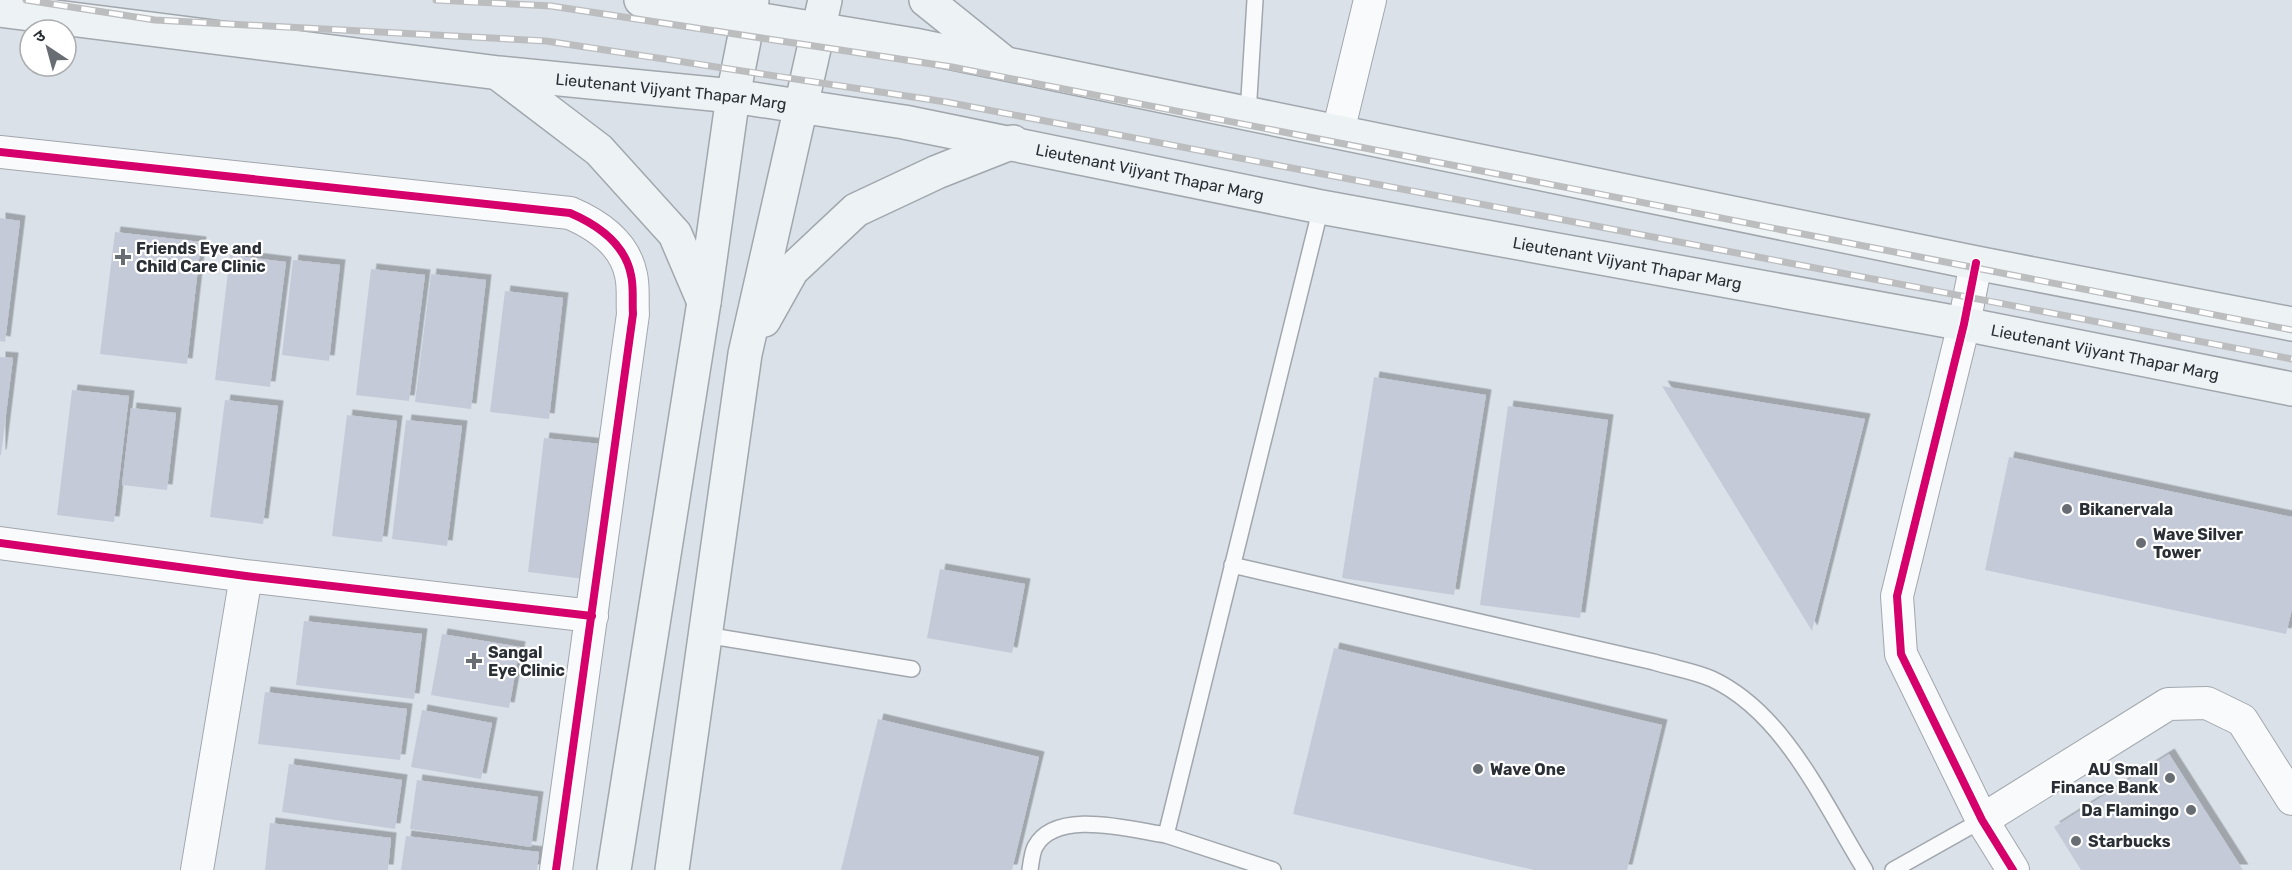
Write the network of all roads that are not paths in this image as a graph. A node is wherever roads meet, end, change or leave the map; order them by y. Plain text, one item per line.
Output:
1 (641, 0) edge
2 (926, 0) edge
3 (1255, 0) edge
4 (1370, 0) edge
5 (0, 10) edge
6 (750, 10) edge
7 (821, 15) edge
8 (1006, 64) junction
9 (499, 73) junction
10 (733, 96) junction
11 (801, 106) junction
12 (1248, 114) junction
13 (1338, 132) junction
14 (1013, 142) junction
15 (0, 152) edge
16 (1321, 207) junction
17 (1976, 263) junction
18 (704, 302) junction
19 (1964, 324) junction
20 (2292, 324) edge
21 (745, 354) junction
22 (2292, 389) edge
23 (0, 543) edge
24 (1232, 565) junction
25 (246, 576) junction
26 (592, 616) junction
27 (705, 635) junction
28 (912, 669) dead end
29 (2292, 799) edge
30 (1982, 820) junction
31 (1166, 835) junction
32 (197, 870) edge
33 (556, 870) edge
34 (614, 870) edge
35 (672, 870) edge
36 (1030, 870) edge
37 (1273, 870) edge
38 (1865, 870) edge
39 (1893, 870) edge
40 (2013, 870) edge

1 - 6 main road
2 - 8 main road
3 - 12 lane
4 - 13 street
5 - 9 main road, Lieutenant Vijyant Thapar Marg
6 - 7 main road
6 - 10 main road
7 - 8 main road
7 - 11 main road
8 - 12 main road
9 - 10 main road, Lieutenant Vijyant Thapar Marg
9 - 18 main road
10 - 11 main road, Lieutenant Vijyant Thapar Marg
10 - 18 main road
11 - 14 main road, Lieutenant Vijyant Thapar Marg
11 - 21 main road
12 - 13 main road
13 - 17 main road
14 - 16 main road, Lieutenant Vijyant Thapar Marg
14 - 21 main road
15 - 26 street
16 - 19 main road, Lieutenant Vijyant Thapar Marg
16 - 24 lane
17 - 19 street
17 - 20 main road
18 - 34 main road
19 - 22 main road, Lieutenant Vijyant Thapar Marg
19 - 30 street
21 - 27 main road
23 - 25 street
24 - 31 lane
24 - 38 lane
25 - 26 street
25 - 32 street
26 - 33 street
27 - 28 lane
27 - 35 main road
29 - 30 street
30 - 39 lane
30 - 40 street
31 - 36 lane
31 - 37 lane

